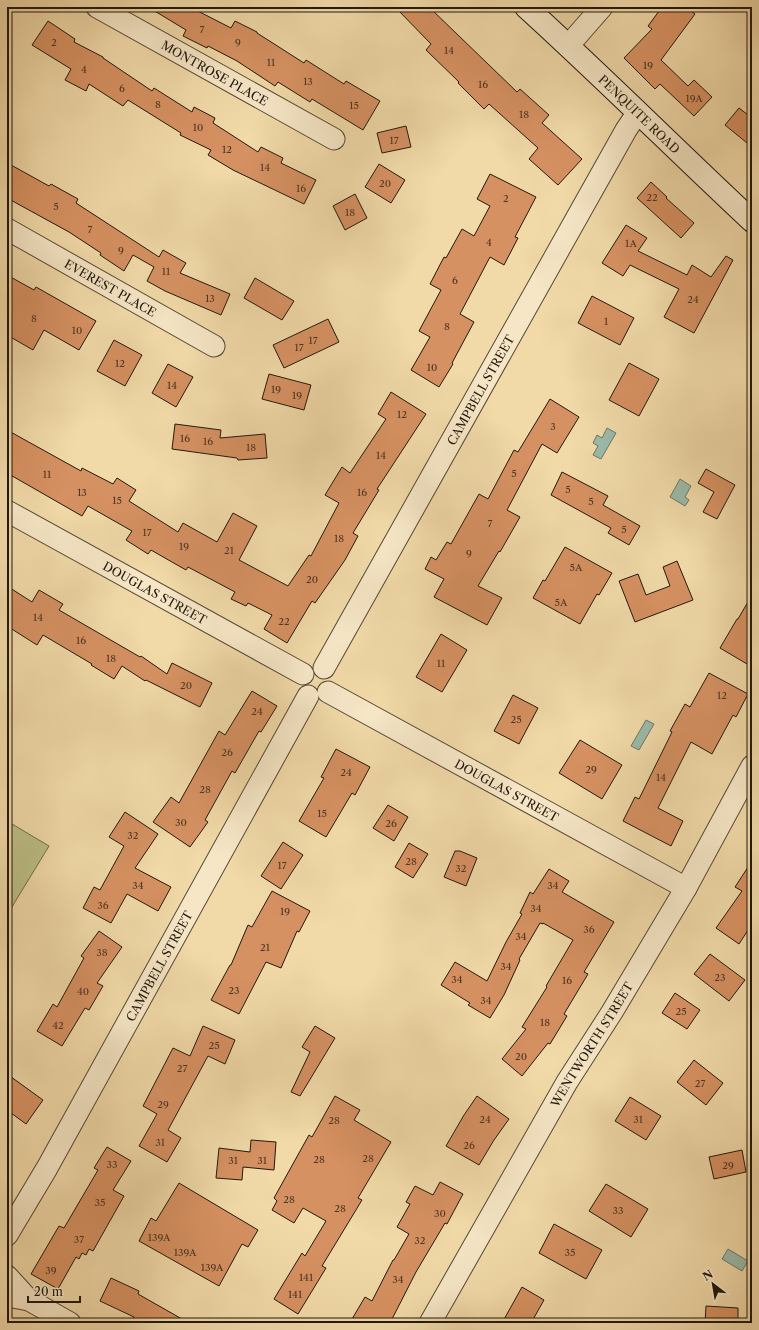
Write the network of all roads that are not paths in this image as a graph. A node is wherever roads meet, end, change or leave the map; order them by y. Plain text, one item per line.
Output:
1 (97, 7) edge
2 (526, 7) edge
3 (602, 7) edge
4 (568, 46) junction
5 (638, 112) junction
6 (334, 139) dead end
7 (752, 221) edge
8 (7, 229) edge
9 (214, 346) dead end
10 (7, 511) edge
11 (324, 668) junction
12 (303, 674) junction
13 (318, 694) junction
14 (752, 766) edge
15 (686, 888) junction
16 (7, 1235) edge
17 (7, 1276) edge
18 (7, 1296) edge
19 (29, 1300) junction
20 (70, 1323) edge
21 (430, 1323) edge

1 - 6 street, MONTROSE PLACE
2 - 4 street, PENQUITE ROAD
3 - 4 street
4 - 5 street, PENQUITE ROAD
5 - 7 street, PENQUITE ROAD
5 - 11 street, CAMPBELL STREET
8 - 9 street, EVEREST PLACE
10 - 12 street, DOUGLAS STREET
11 - 12 street
11 - 13 street
12 - 13 street
13 - 15 street, DOUGLAS STREET
13 - 16 street, CAMPBELL STREET
14 - 15 street, WENTWORTH STREET
15 - 21 street, WENTWORTH STREET
17 - 19 street
18 - 19 street
19 - 20 street

